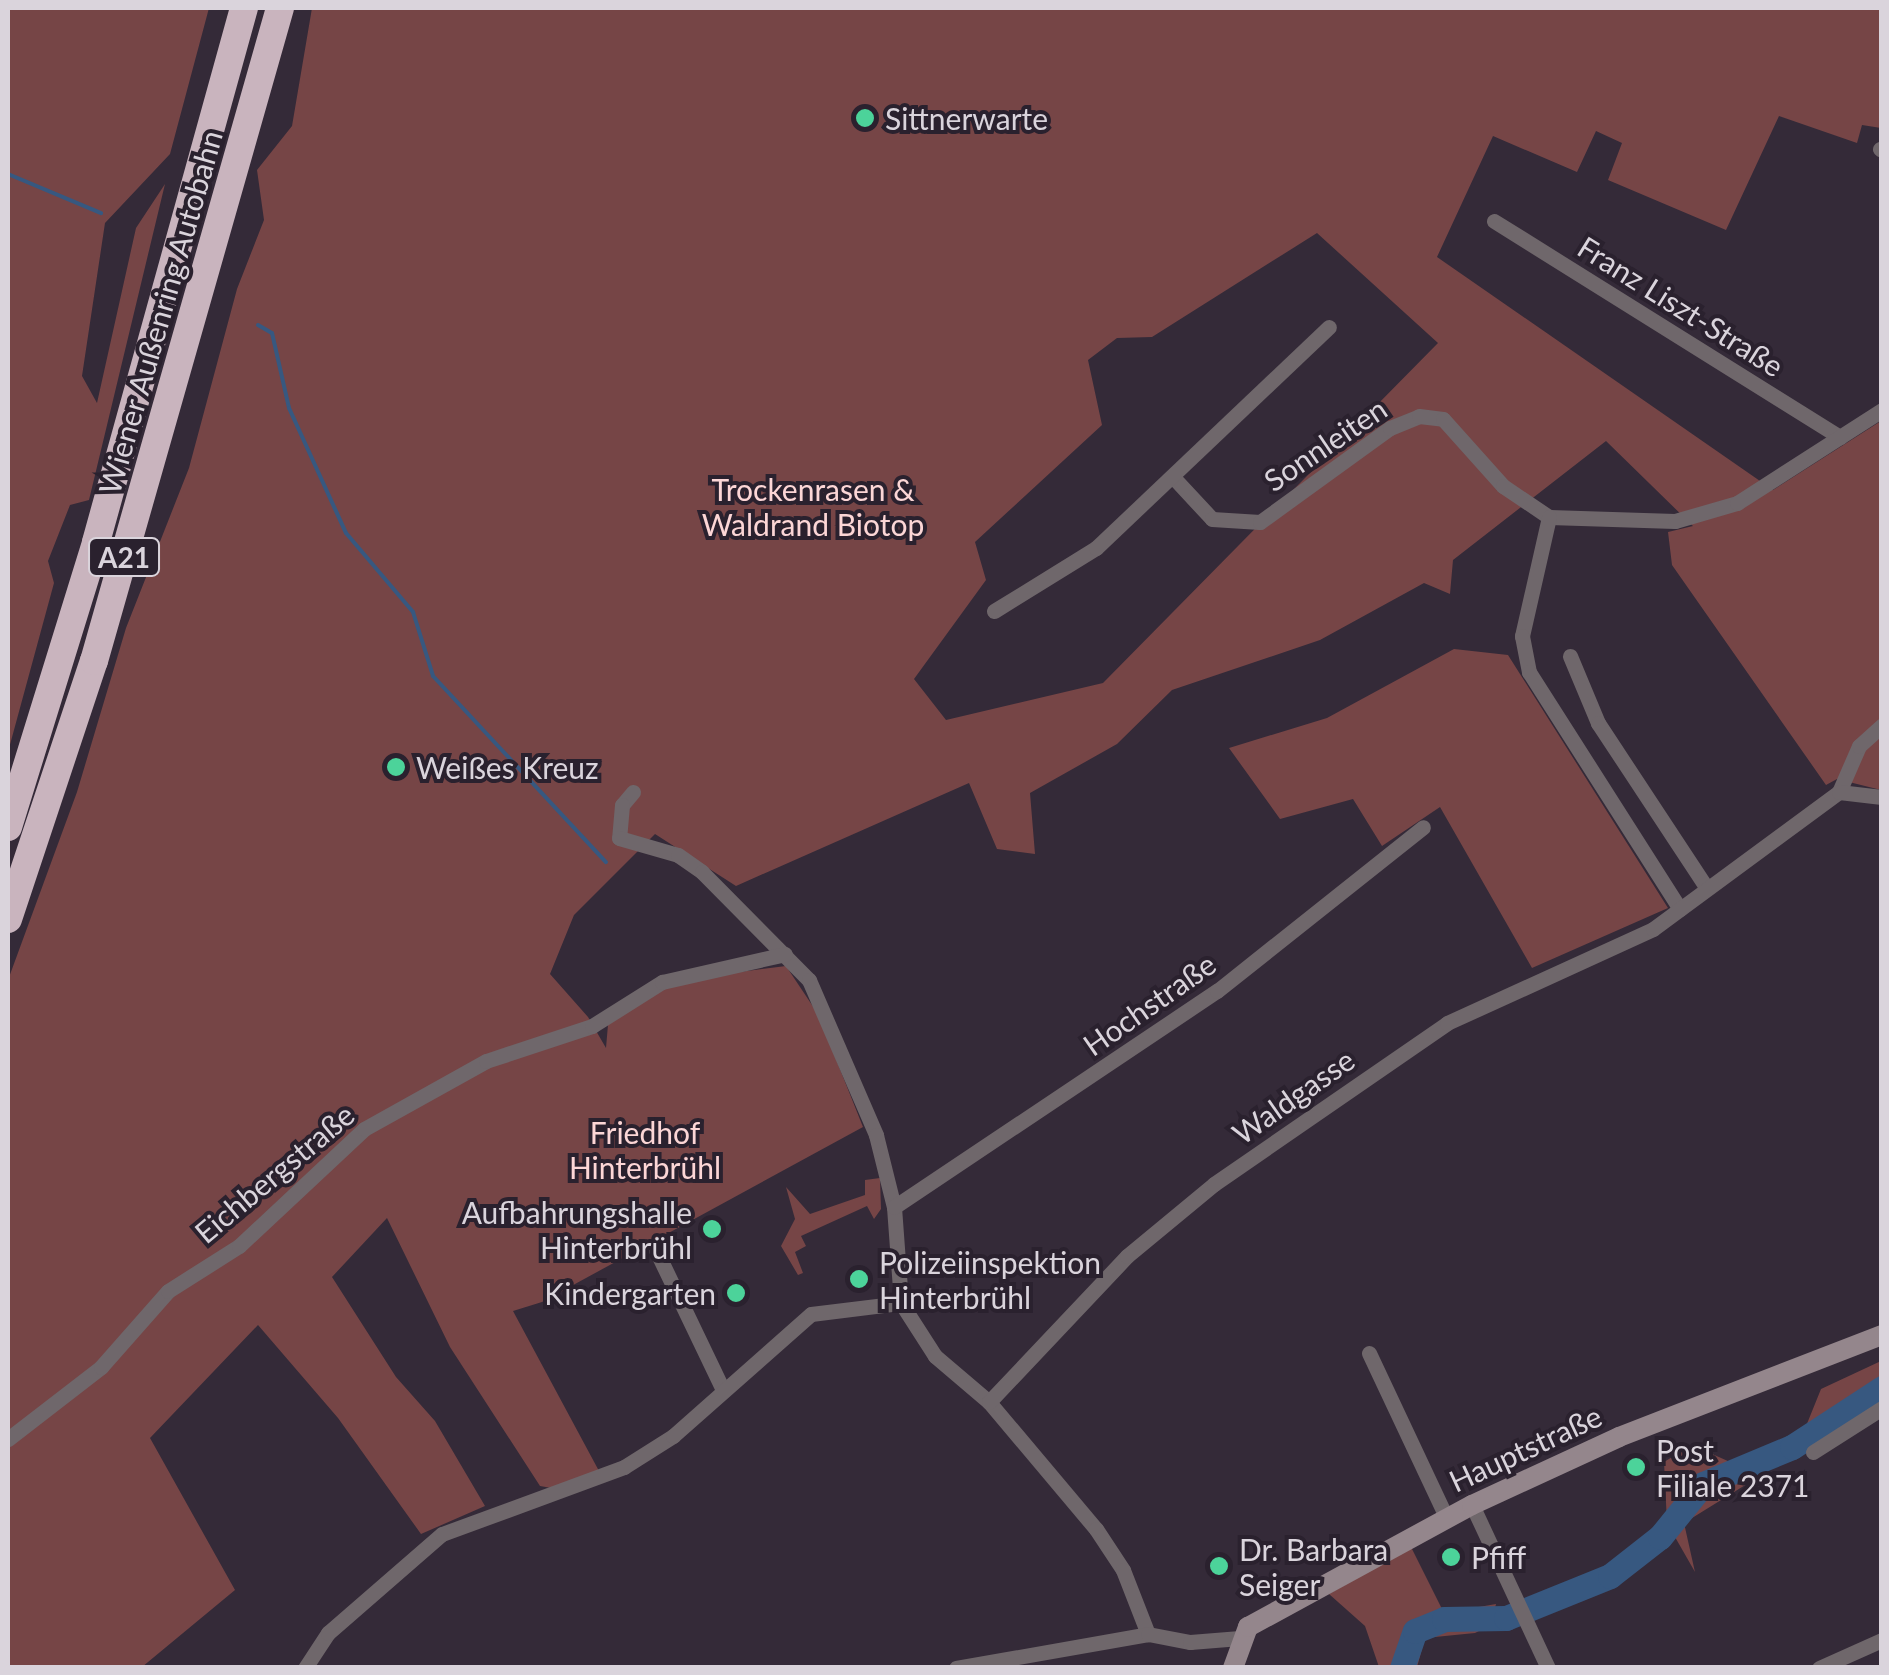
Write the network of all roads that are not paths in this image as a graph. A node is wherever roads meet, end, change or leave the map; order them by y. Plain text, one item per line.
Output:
1 (244, 8) edge
2 (280, 8) edge
3 (1494, 221) dead end
4 (1329, 328) dead end
5 (1882, 410) edge
6 (1840, 437) junction
7 (1173, 477) junction
8 (1549, 517) junction
9 (994, 611) dead end
10 (1570, 656) dead end
11 (1882, 725) edge
12 (632, 792) dead end
13 (1839, 792) junction
14 (1882, 797) edge
15 (8, 827) edge
16 (1422, 827) dead end
17 (1707, 888) junction
18 (1680, 909) junction
19 (8, 919) edge
20 (786, 954) junction
21 (894, 1208) junction
22 (654, 1246) dead end
23 (901, 1303) junction
24 (1882, 1335) edge
25 (1370, 1354) dead end
26 (722, 1388) junction
27 (989, 1402) junction
28 (1882, 1408) edge
29 (8, 1440) edge
30 (1813, 1452) dead end
31 (1472, 1505) junction
32 (1447, 1519) junction
33 (1148, 1634) junction
34 (1240, 1638) junction
35 (1882, 1640) edge
36 (305, 1668) edge
37 (956, 1668) edge
38 (1233, 1668) edge
39 (1548, 1668) edge
40 (1819, 1668) edge

1 - 15 highway, Wiener Außenring Autobahn / A21
2 - 19 highway, Wiener Außenring Autobahn / A21
3 - 6 street, Franz Liszt-Straße
4 - 7 street
5 - 6 street
6 - 8 street
7 - 8 street, Sonnleiten
7 - 9 street
8 - 18 street
10 - 17 street
11 - 13 street
12 - 20 street
13 - 14 street
13 - 17 street, Waldgasse
16 - 21 street, Hochstraße
17 - 18 street, Waldgasse
18 - 27 street, Waldgasse
20 - 21 street
20 - 29 street, Eichbergstraße
21 - 23 street
22 - 26 street
23 - 26 street
23 - 27 street
24 - 31 main road, Hauptstraße
25 - 32 street
26 - 36 street
27 - 33 street
28 - 30 street
31 - 32 main road, Hauptstraße
31 - 39 street
32 - 34 main road, Hauptstraße
33 - 34 street
33 - 37 street
34 - 38 main road
35 - 40 street

